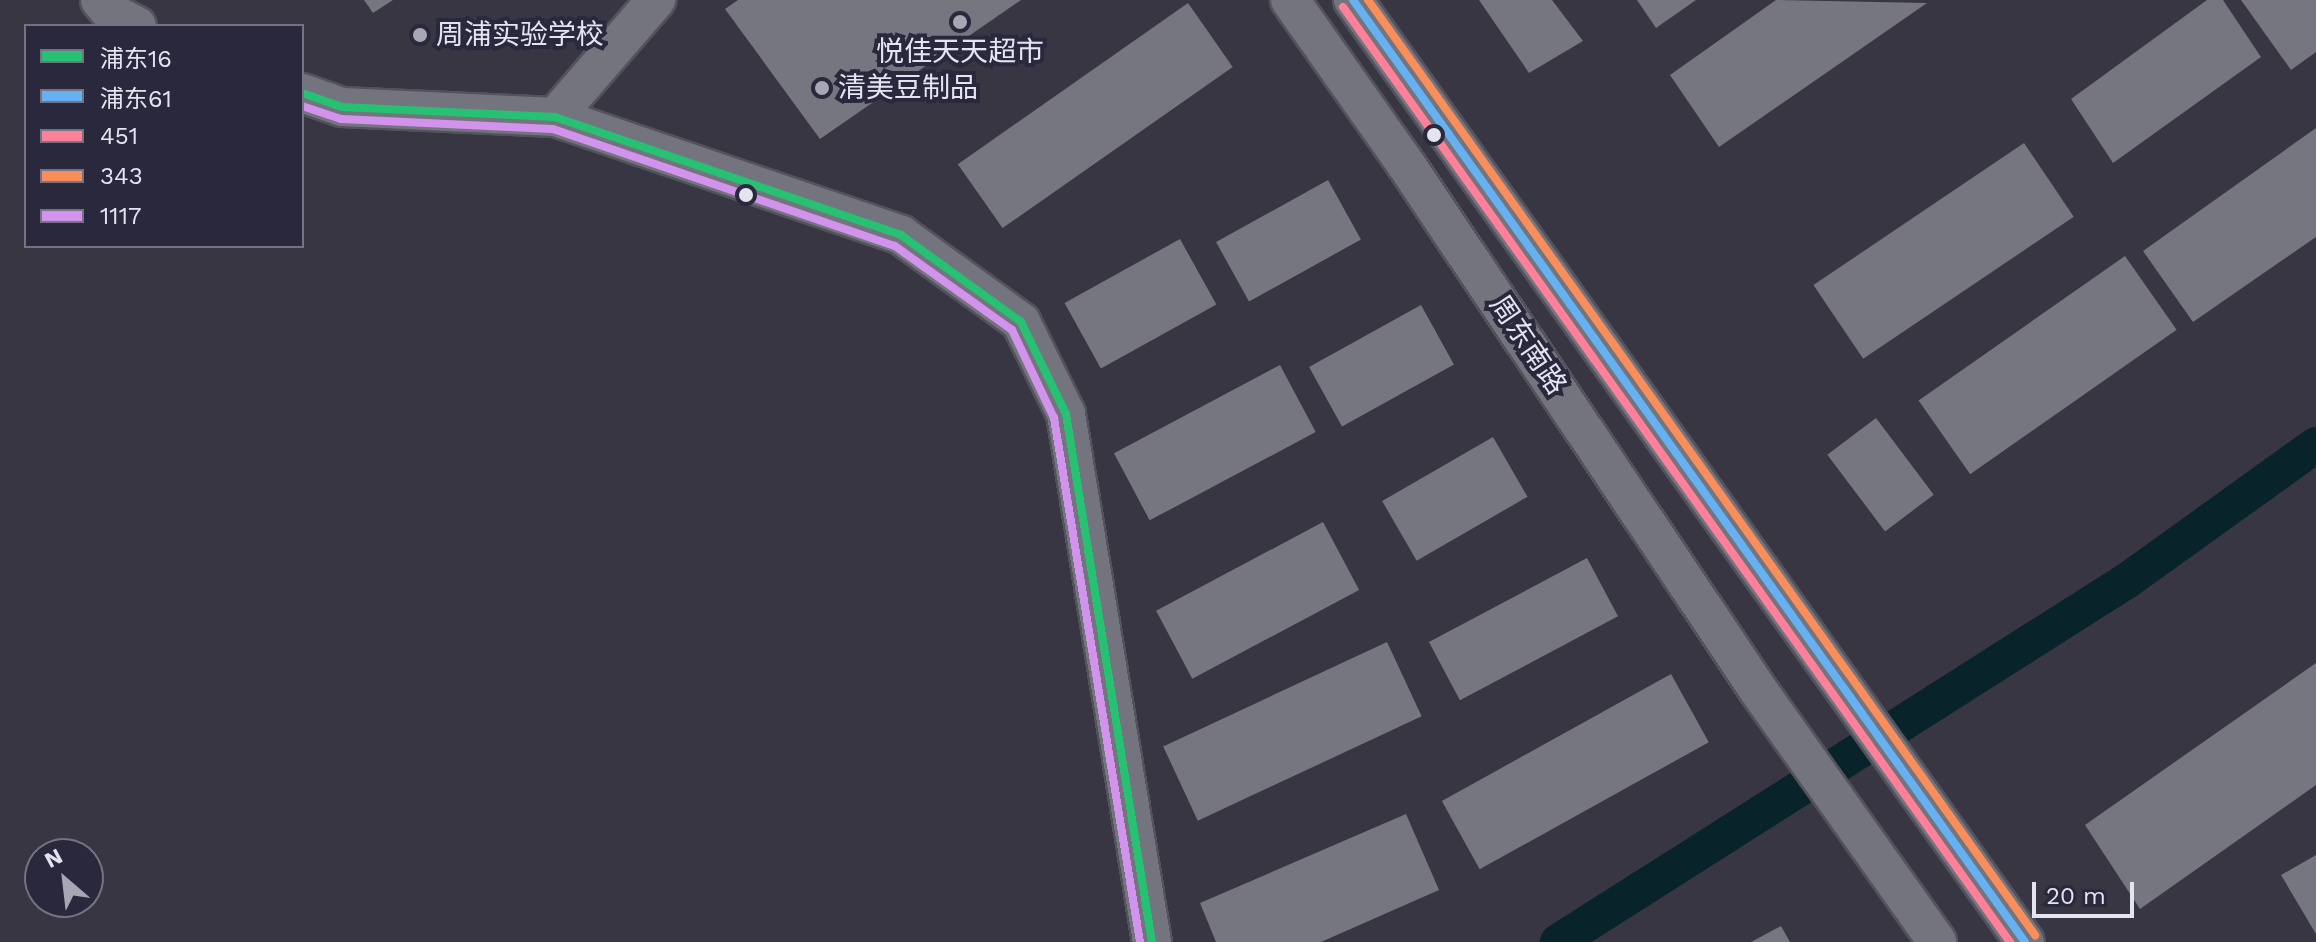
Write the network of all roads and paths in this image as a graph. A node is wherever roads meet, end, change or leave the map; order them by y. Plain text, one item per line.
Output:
1 (100, 0) edge
2 (656, 0) edge
3 (1290, 0) edge
4 (1353, 0) edge
5 (133, 24) edge
6 (304, 94) edge
7 (555, 117) junction
8 (1152, 942) edge
9 (1937, 942) edge
10 (2025, 942) edge

1 - 5 street
2 - 7 street
3 - 9 street, 周东南路
4 - 10 street
6 - 7 street
7 - 8 street

